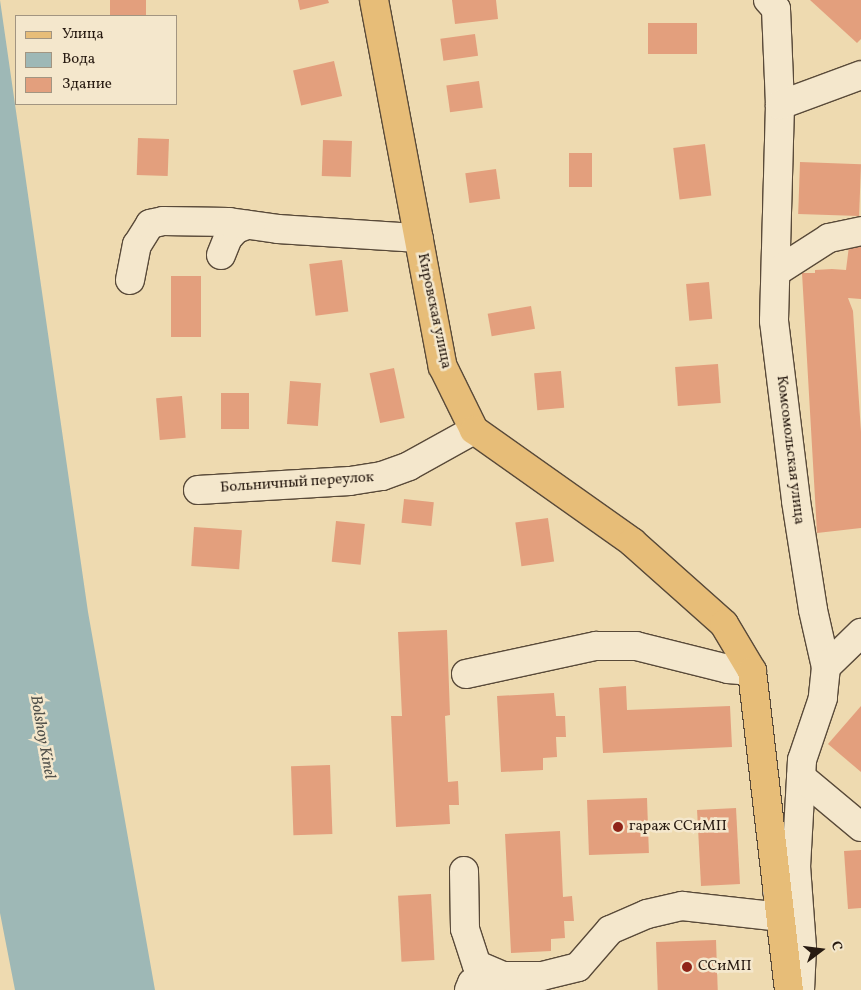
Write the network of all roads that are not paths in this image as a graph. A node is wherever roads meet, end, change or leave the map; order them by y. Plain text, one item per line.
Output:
1 (374, 0) edge
2 (774, 3) edge
3 (861, 75) edge
4 (780, 105) junction
5 (247, 225) junction
6 (861, 231) edge
7 (419, 238) junction
8 (221, 255) dead end
9 (776, 272) junction
10 (130, 280) dead end
11 (474, 430) junction
12 (198, 490) dead end
13 (861, 633) edge
14 (826, 667) junction
15 (752, 671) junction
16 (466, 674) dead end
17 (801, 777) junction
18 (861, 827) edge
19 (796, 866) junction
20 (464, 871) dead end
21 (779, 904) junction
22 (502, 976) junction
23 (470, 990) edge
24 (789, 990) edge
25 (800, 990) edge

1 - 7 main road, Кировская улица
2 - 4 street, Комсомольская улица
3 - 4 street
4 - 9 street, Комсомольская улица
5 - 7 street
5 - 8 street
5 - 10 street
6 - 9 street
7 - 11 main road, Кировская улица
9 - 14 street, Комсомольская улица
11 - 12 street, Больничный переулок
11 - 15 main road, Кировская улица
13 - 14 street
14 - 17 street, Комсомольская улица
15 - 16 street
15 - 21 main road
17 - 18 street
17 - 19 street, Комсомольская улица
19 - 21 street
19 - 25 street, Комсомольская улица
20 - 22 street
21 - 22 street
21 - 24 main road
22 - 23 street

